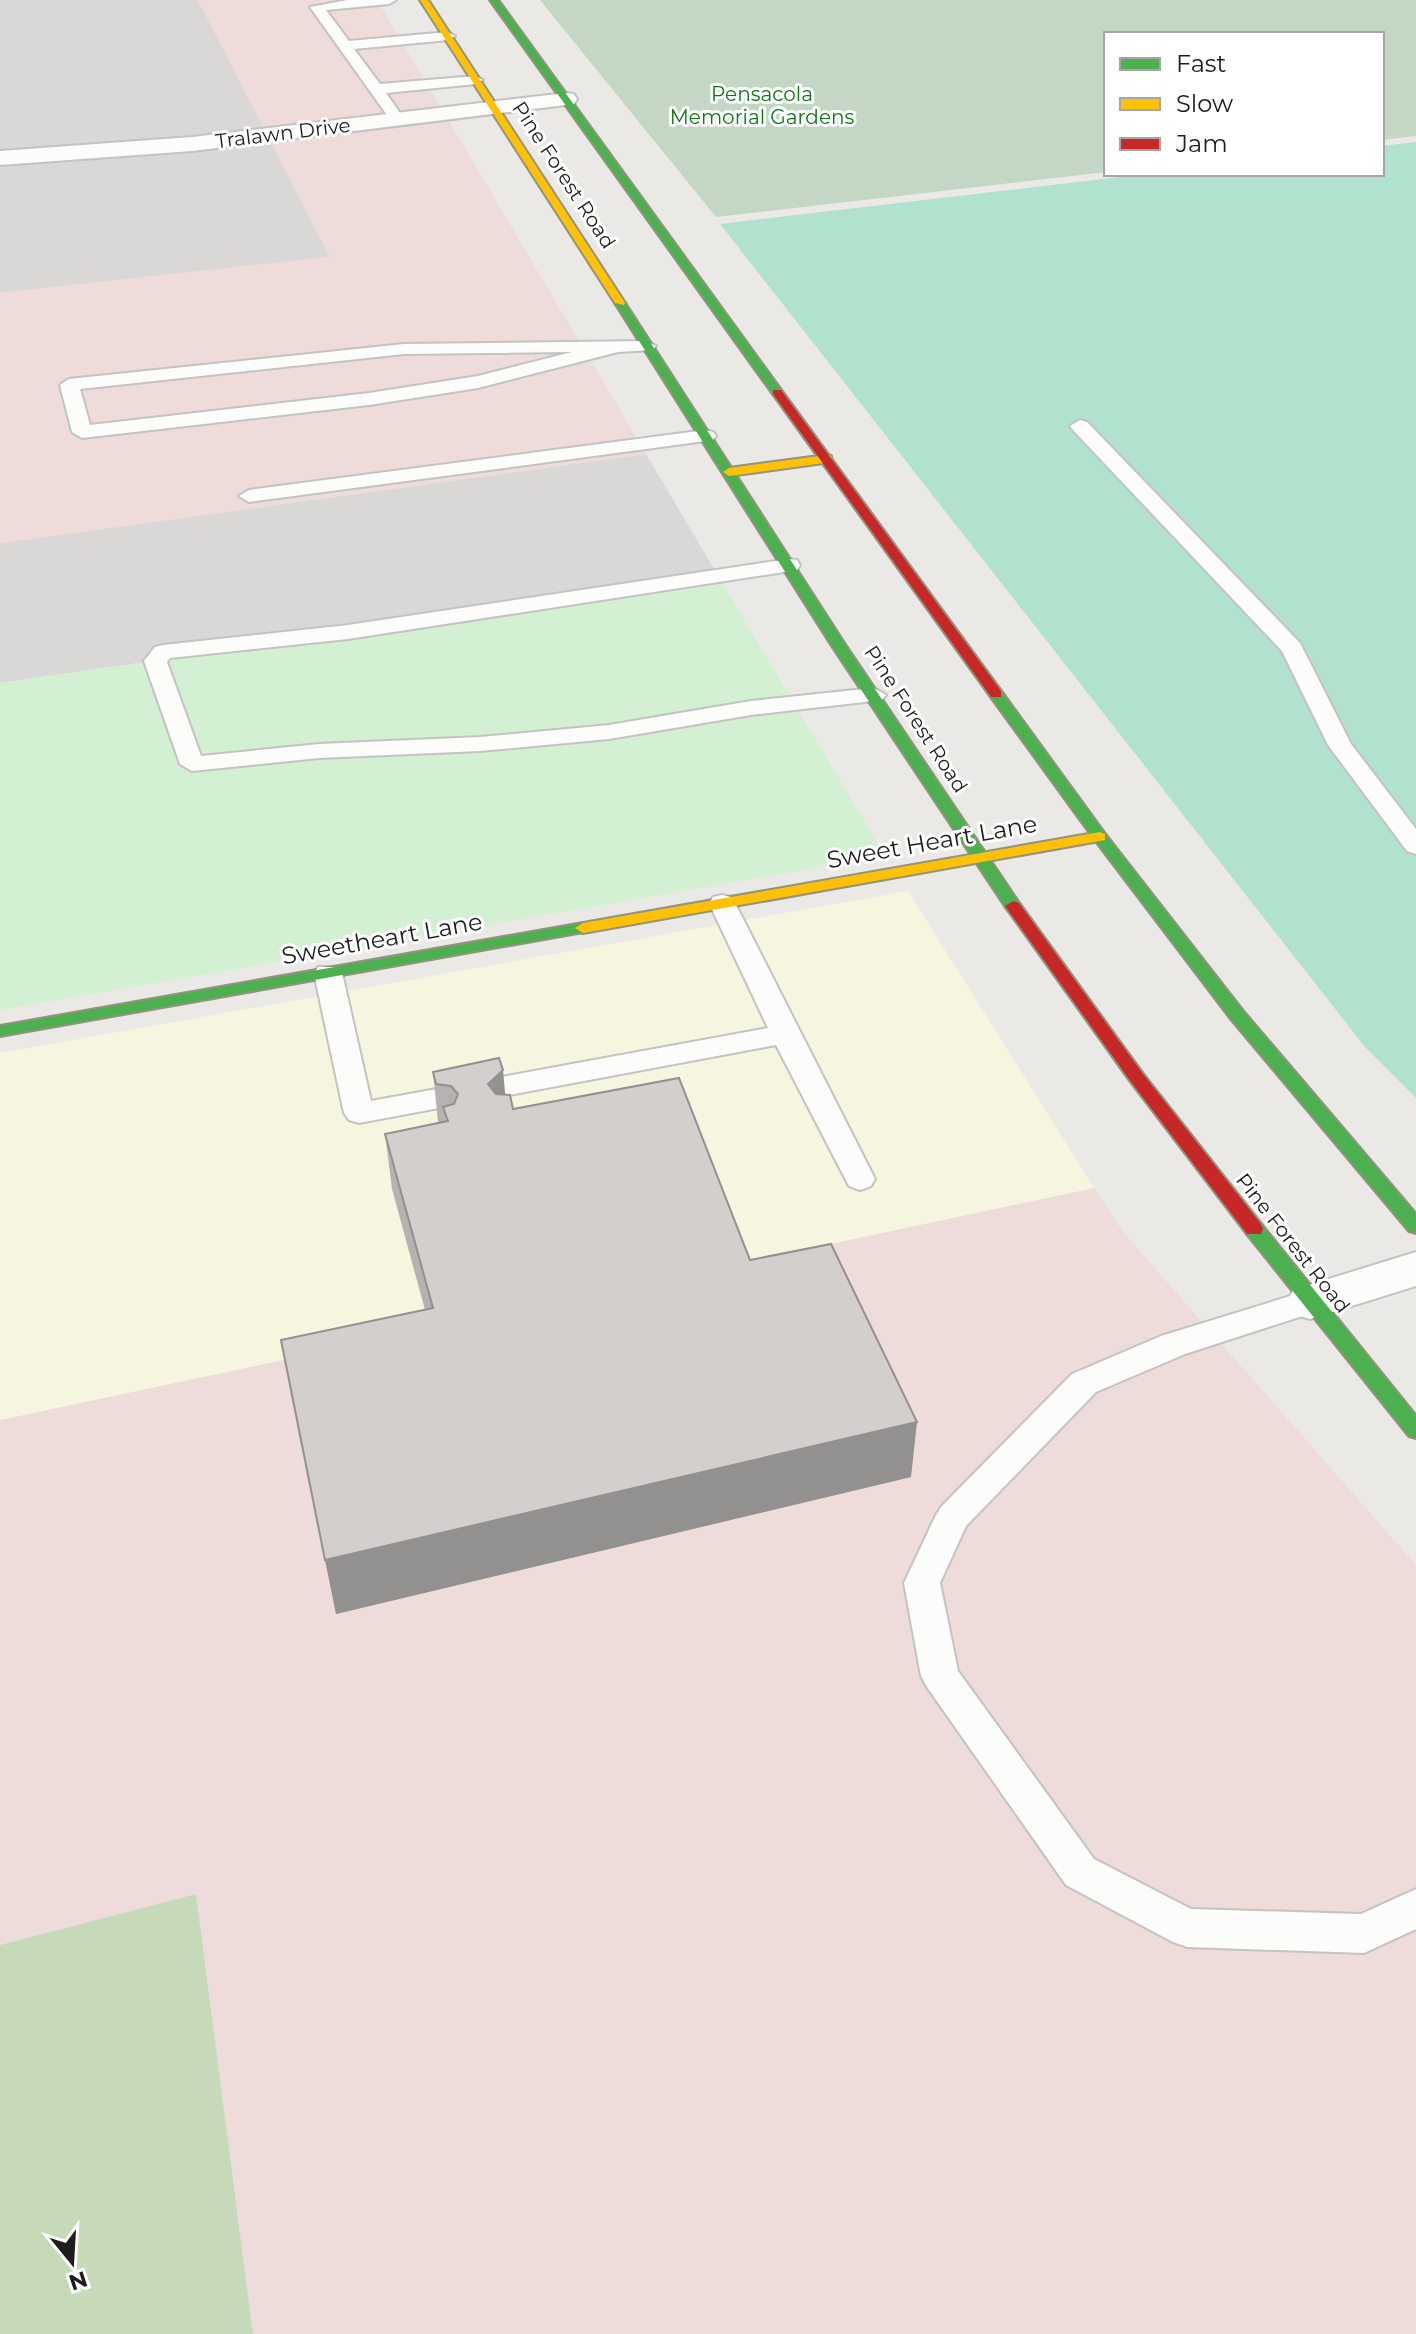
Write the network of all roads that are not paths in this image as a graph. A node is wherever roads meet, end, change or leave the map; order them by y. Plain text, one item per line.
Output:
1 (389, 0) edge
2 (424, 0) edge
3 (494, 0) edge
4 (315, 3) edge
5 (448, 36) junction
6 (345, 46) junction
7 (476, 80) junction
8 (377, 89) junction
9 (566, 99) junction
10 (494, 107) junction
11 (397, 119) junction
12 (0, 158) edge
13 (647, 346) junction
14 (615, 347) junction
15 (1080, 426) dead end
16 (706, 436) junction
17 (827, 459) junction
18 (729, 472) junction
19 (249, 496) dead end
20 (789, 565) junction
21 (874, 695) junction
22 (1100, 837) junction
23 (1416, 846) edge
24 (981, 859) junction
25 (773, 894) joint
26 (722, 903) junction
27 (328, 973) junction
28 (0, 1031) edge
29 (785, 1034) junction
30 (576, 1073) junction
31 (551, 1111) edge
32 (359, 1113) junction
33 (397, 1139) edge
34 (860, 1179) dead end
35 (1416, 1226) edge
36 (1416, 1269) edge
37 (1310, 1302) junction
38 (1416, 1430) edge
39 (1416, 1908) edge

1 - 4 lane
2 - 5 main road, Pine Forest Road
3 - 9 main road, Pine Forest Road
4 - 6 lane
5 - 6 lane
5 - 7 main road, Pine Forest Road
6 - 8 lane
7 - 8 lane
7 - 10 main road, Pine Forest Road
8 - 11 lane
9 - 10 street, Tralawn Drive
9 - 17 main road, Pine Forest Road
10 - 11 street, Tralawn Drive
10 - 13 main road, Pine Forest Road
11 - 12 street, Tralawn Drive
13 - 14 lane
13 - 16 main road, Pine Forest Road
14 - 14 lane
15 - 23 lane
16 - 18 main road, Pine Forest Road
16 - 19 lane
17 - 18 main road
17 - 22 main road, Pine Forest Road
18 - 20 main road, Pine Forest Road
20 - 21 main road, Pine Forest Road
20 - 21 lane
21 - 24 main road, Pine Forest Road
22 - 24 main road, Sweet Heart Lane
22 - 35 main road, Pine Forest Road
24 - 25 main road, Sweet Heart Lane
24 - 37 main road, Pine Forest Road
25 - 26 main road, Sweetheart Lane
26 - 27 main road, Sweetheart Lane
26 - 29 lane
27 - 28 main road, Sweetheart Lane
27 - 32 lane
29 - 30 lane
29 - 34 lane
30 - 31 lane
30 - 32 lane
32 - 33 lane
36 - 37 street
37 - 38 main road, Pine Forest Road
37 - 39 lane

